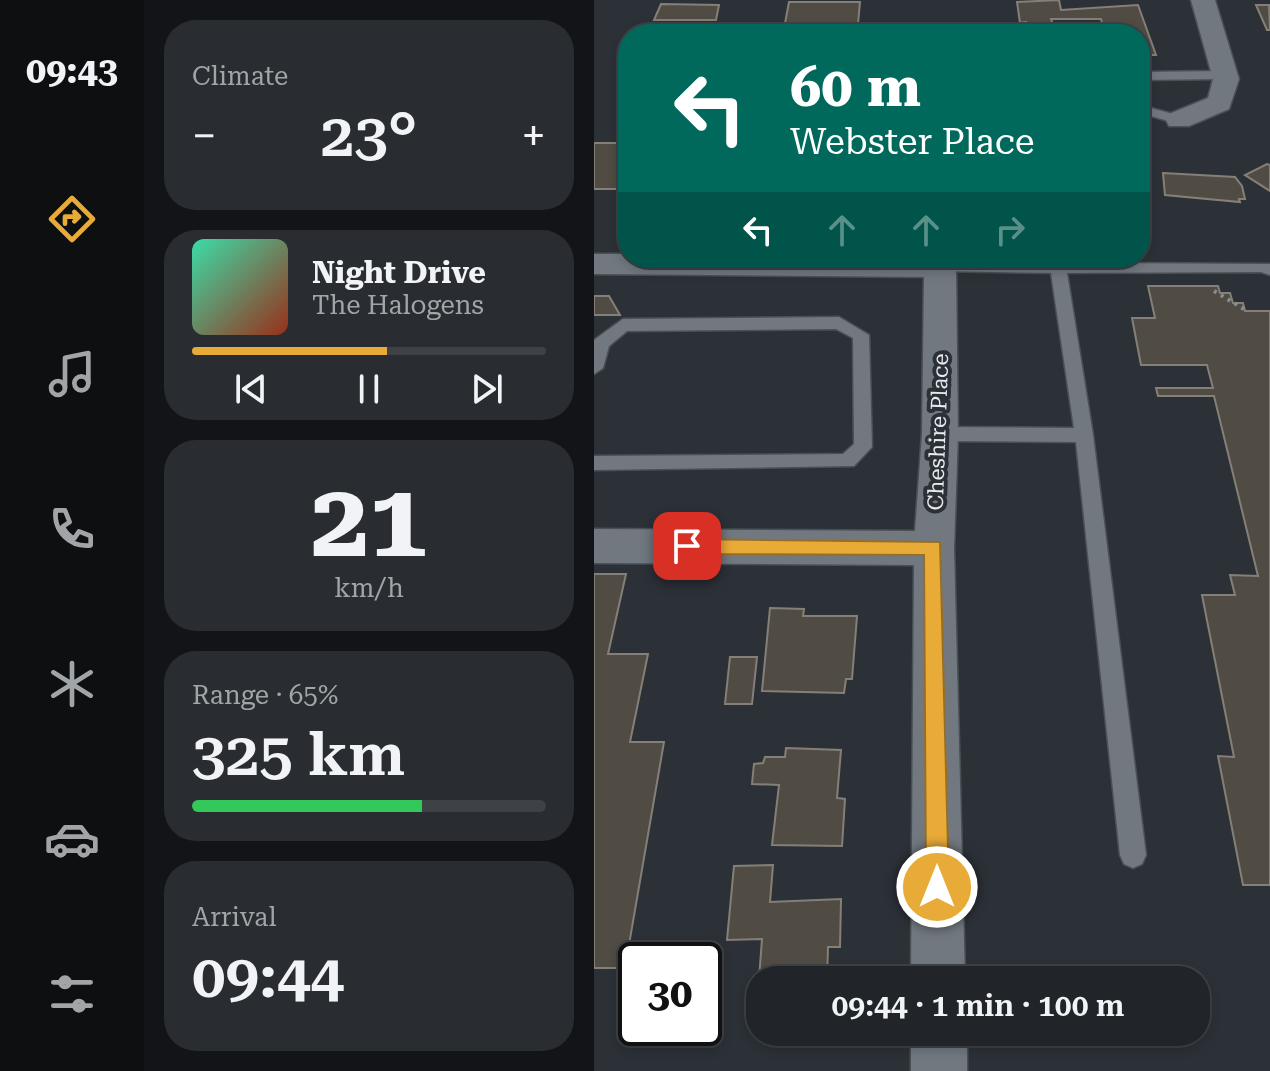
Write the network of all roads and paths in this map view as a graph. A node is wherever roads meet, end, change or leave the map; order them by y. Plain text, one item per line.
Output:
1 (1203, 0) edge
2 (1225, 75) junction
3 (1150, 76) edge
4 (1150, 112) edge
5 (1179, 120) joint
6 (594, 264) edge
7 (618, 264) edge
8 (940, 268) edge
9 (1058, 268) edge
10 (1150, 268) edge
11 (1270, 270) edge
12 (1210, 289) dead end
13 (1244, 309) dead end
14 (594, 368) edge
15 (940, 434) junction
16 (1084, 435) junction
17 (594, 463) edge
18 (594, 546) edge
19 (934, 548) junction
20 (1133, 855) dead end
21 (938, 966) edge
22 (939, 1046) edge
23 (939, 1071) edge

1 - 2 street
2 - 3 lane
2 - 5 street
4 - 5 lane
6 - 7 street
8 - 15 street, Cheshire Place
9 - 16 lane
10 - 11 lane
12 - 13 path
14 - 17 lane
15 - 16 lane
15 - 19 street, Cheshire Place
16 - 20 lane
18 - 19 street
19 - 21 street, Cheshire Place
22 - 23 street

